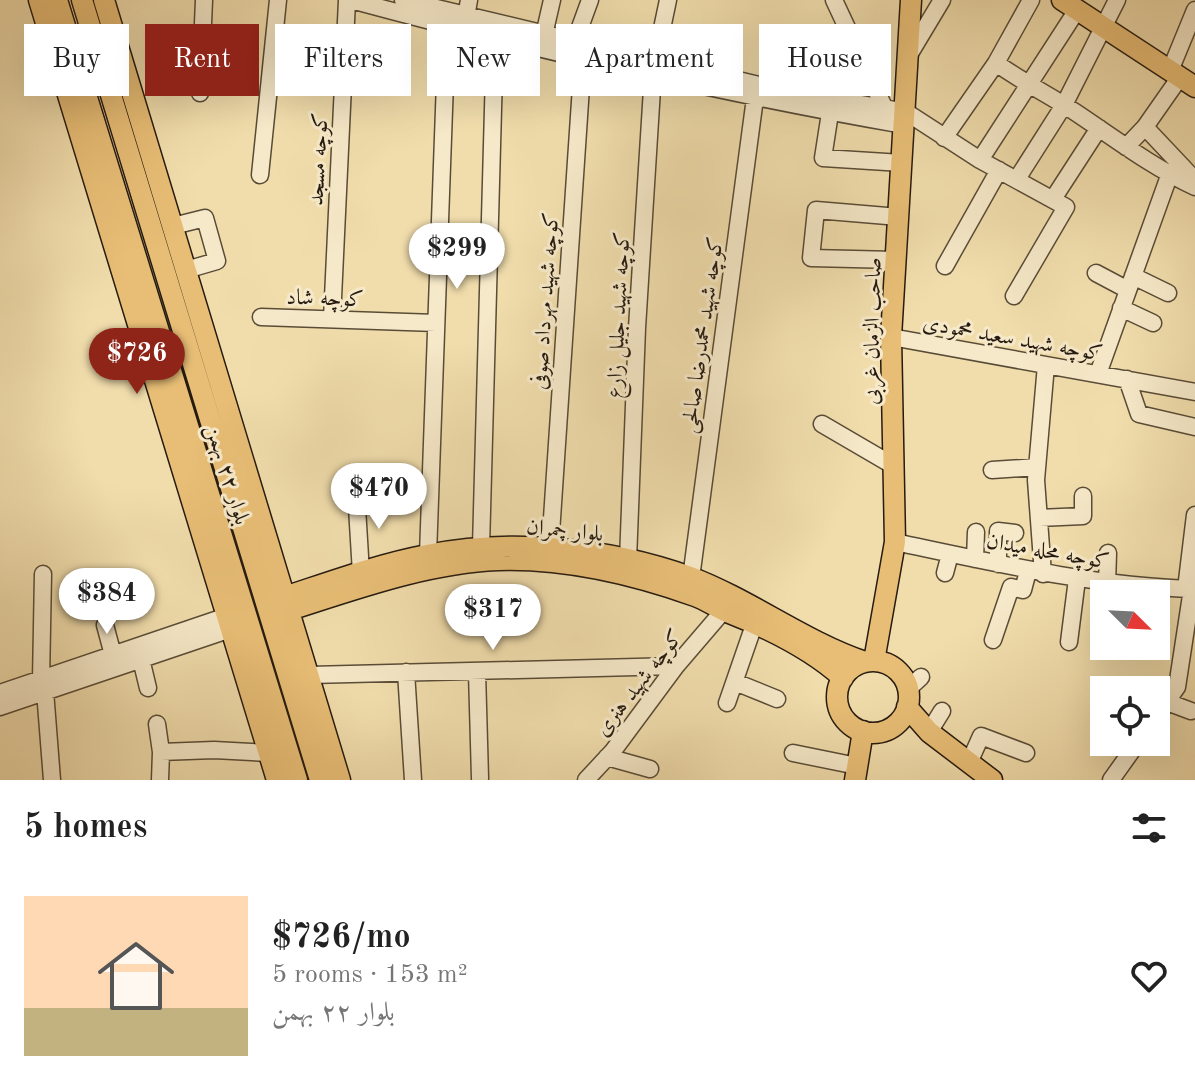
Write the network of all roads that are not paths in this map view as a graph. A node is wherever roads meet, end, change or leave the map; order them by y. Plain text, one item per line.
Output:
1 (39, 0) edge
2 (57, 0) edge
3 (82, 0) edge
4 (104, 0) edge
5 (204, 0) edge
6 (278, 0) edge
7 (349, 0) edge
8 (403, 0) edge
9 (552, 0) edge
10 (590, 0) edge
11 (668, 0) edge
12 (834, 0) edge
13 (911, 0) edge
14 (942, 0) edge
15 (1031, 0) edge
16 (1117, 0) edge
17 (1070, 5) edge
18 (467, 8) edge
19 (1195, 10) edge
20 (203, 24) edge
21 (439, 24) edge
22 (581, 24) edge
23 (663, 24) edge
24 (1104, 27) junction
25 (544, 35) junction
26 (556, 37) edge
27 (909, 55) junction
28 (996, 63) junction
29 (1182, 78) edge
30 (743, 83) edge
31 (1029, 87) junction
32 (743, 94) edge
33 (444, 96) edge
34 (493, 96) edge
35 (580, 96) edge
36 (652, 96) edge
37 (755, 98) junction
38 (1064, 105) junction
39 (884, 107) junction
40 (830, 113) junction
41 (905, 119) junction
42 (1145, 127) junction
43 (1099, 128) junction
44 (944, 138) junction
45 (1126, 147) junction
46 (980, 160) junction
47 (902, 163) junction
48 (999, 170) junction
49 (260, 175) dead end
50 (1169, 176) junction
51 (1017, 179) junction
52 (1195, 180) edge
53 (1195, 187) edge
54 (1059, 203) junction
55 (899, 217) junction
56 (173, 226) junction
57 (896, 260) junction
58 (945, 266) dead end
59 (186, 270) junction
60 (1096, 273) dead end
61 (1130, 283) junction
62 (1168, 293) dead end
63 (1014, 296) dead end
64 (1121, 308) junction
65 (261, 317) dead end
66 (332, 319) junction
67 (436, 323) junction
68 (1153, 323) dead end
69 (891, 337) junction
70 (1046, 365) junction
71 (1098, 374) junction
72 (1127, 379) junction
73 (1195, 392) edge
74 (822, 424) dead end
75 (1195, 427) edge
76 (894, 466) junction
77 (1037, 467) junction
78 (992, 470) dead end
79 (356, 491) dead end
80 (1083, 496) dead end
81 (1039, 518) junction
82 (1194, 526) edge
83 (976, 532) dead end
84 (1015, 533) dead end
85 (895, 542) junction
86 (481, 547) junction
87 (550, 548) junction
88 (1108, 553) dead end
89 (950, 554) junction
90 (428, 555) junction
91 (975, 559) junction
92 (628, 560) junction
93 (998, 564) junction
94 (1035, 572) junction
95 (361, 573) junction
96 (945, 573) dead end
97 (43, 574) dead end
98 (691, 578) junction
99 (1077, 579) junction
100 (1107, 580) edge
101 (1090, 581) edge
102 (1191, 589) edge
103 (1170, 590) edge
104 (278, 606) junction
105 (724, 610) junction
106 (238, 619) junction
107 (755, 622) junction
108 (105, 625) dead end
109 (993, 640) dead end
110 (1069, 642) dead end
111 (113, 655) junction
112 (141, 659) junction
113 (869, 662) junction
114 (676, 666) junction
115 (406, 672) junction
116 (477, 672) junction
117 (310, 675) junction
118 (843, 678) junction
119 (735, 682) junction
120 (43, 686) junction
121 (148, 688) dead end
122 (912, 691) junction
123 (0, 693) edge
124 (1170, 698) edge
125 (777, 699) dead end
126 (727, 703) dead end
127 (1170, 703) edge
128 (0, 707) edge
129 (942, 711) dead end
130 (1191, 711) dead end
131 (157, 724) dead end
132 (890, 729) junction
133 (863, 731) junction
134 (929, 732) junction
135 (161, 752) junction
136 (268, 753) junction
137 (793, 753) dead end
138 (1026, 753) dead end
139 (1128, 756) edge
140 (607, 757) junction
141 (650, 769) dead end
142 (970, 771) edge
143 (856, 773) edge
144 (480, 778) edge
145 (52, 780) edge
146 (160, 780) edge
147 (277, 780) edge
148 (297, 780) edge
149 (320, 780) edge
150 (340, 780) edge
151 (413, 780) edge
152 (586, 780) edge
153 (992, 780) edge
154 (1111, 780) edge

1 - 106 main road, بلوار ۲۲ بهمن
2 - 106 main road, بلوار ۲۲ بهمن
3 - 104 main road, بلوار ۲۲ بهمن
4 - 56 main road, بلوار ۲۲ بهمن
5 - 20 street
6 - 49 street
7 - 21 street
7 - 66 street, کوچه مسجد
8 - 18 street
9 - 25 street
10 - 22 street
11 - 23 street, کوچه شهید جلیل زارع
12 - 39 street
13 - 27 main road, صاحب الزمان غربی
14 - 27 street
15 - 28 street
16 - 24 street
17 - 24 main road
17 - 31 street
18 - 25 street
19 - 29 street
24 - 29 main road
24 - 38 street
25 - 26 street
27 - 41 main road, صاحب الزمان غربی
28 - 31 street
28 - 44 street
29 - 42 street
30 - 39 street
31 - 38 street
31 - 46 street
32 - 37 street
33 - 67 street
34 - 86 street
35 - 87 street, کوچه شهید مهرداد صوفی
36 - 92 street, کوچه شهید جلیل زارع
37 - 40 street
37 - 98 street, کوچه شهید محمدرضا صالحی
38 - 43 street
38 - 51 street
39 - 41 street
40 - 41 street
40 - 47 street
41 - 44 street
41 - 47 main road, صاحب الزمان غربی
42 - 45 street
42 - 52 street
43 - 45 street
43 - 54 street
44 - 46 street
45 - 50 street
46 - 48 street
47 - 55 main road, صاحب الزمان غربی
48 - 51 street
48 - 58 street
50 - 53 street
50 - 61 street
51 - 54 street
54 - 63 street
55 - 57 main road, صاحب الزمان غربی
55 - 57 street
56 - 59 main road, بلوار ۲۲ بهمن
56 - 59 street
57 - 69 main road, صاحب الزمان غربی
59 - 104 main road, بلوار ۲۲ بهمن
60 - 61 street
61 - 62 street
61 - 64 street
64 - 68 street
64 - 71 street
65 - 66 street, کوچه شاد
66 - 67 street, کوچه شاد
67 - 90 street
69 - 70 street, کوچه شهید سعید محمودی
69 - 76 main road, صاحب الزمان غربی
70 - 71 street, کوچه شهید سعید محمودی
70 - 77 street
71 - 72 street, کوچه شهید سعید محمودی
72 - 73 street, کوچه شهید سعید محمودی
72 - 75 street, کوچه شهید سعید محمودی
74 - 76 street
76 - 85 main road, صاحب الزمان غربی
77 - 78 street
77 - 81 street
79 - 95 street
80 - 81 street
81 - 94 street
82 - 102 street
83 - 91 street
84 - 93 street
85 - 89 street, کوچه محله میدان
85 - 113 main road, صاحب الزمان غربی
86 - 87 main road, بلوار چمران
86 - 90 main road, بلوار چمران
87 - 92 main road, بلوار چمران
88 - 100 street
89 - 91 street, کوچه محله میدان
89 - 96 street
90 - 95 main road, بلوار چمران
91 - 93 street, کوچه محله میدان
92 - 98 main road, بلوار چمران
93 - 94 street, کوچه محله میدان
94 - 99 street, کوچه محله میدان
94 - 109 street
95 - 104 main road, بلوار چمران
97 - 120 street
98 - 113 main road, بلوار چمران
99 - 101 street, کوچه محله میدان
99 - 110 street
102 - 103 street, کوچه محله میدان
102 - 124 street
104 - 105 main road, بلوار چمران
104 - 106 main road, بلوار چمران
104 - 117 main road, بلوار ۲۲ بهمن
104 - 149 main road, بلوار ۲۲ بهمن
105 - 107 main road, بلوار چمران
105 - 114 street, کوچه شهید هنری
106 - 111 street
106 - 112 street
106 - 136 main road, بلوار ۲۲ بهمن
106 - 148 main road, بلوار ۲۲ بهمن
107 - 118 main road, بلوار چمران
107 - 119 street
108 - 111 street
111 - 120 street
112 - 120 street
112 - 121 street
113 - 118 main road
113 - 122 main road
114 - 116 street
114 - 140 street, کوچه شهید هنری
115 - 116 street
115 - 117 street
115 - 151 street
116 - 144 street
117 - 150 main road, بلوار ۲۲ بهمن
118 - 133 main road
119 - 125 street
119 - 126 street
120 - 123 street
120 - 128 street
120 - 145 street
122 - 132 main road
122 - 134 main road
127 - 130 street
129 - 134 street
131 - 135 street
132 - 133 main road
132 - 142 main road
133 - 143 main road
134 - 142 main road
135 - 136 street
135 - 146 street
136 - 147 main road, بلوار ۲۲ بهمن
137 - 143 street
138 - 142 street
139 - 154 street
140 - 141 street
140 - 152 street, کوچه شهید هنری
142 - 153 main road

